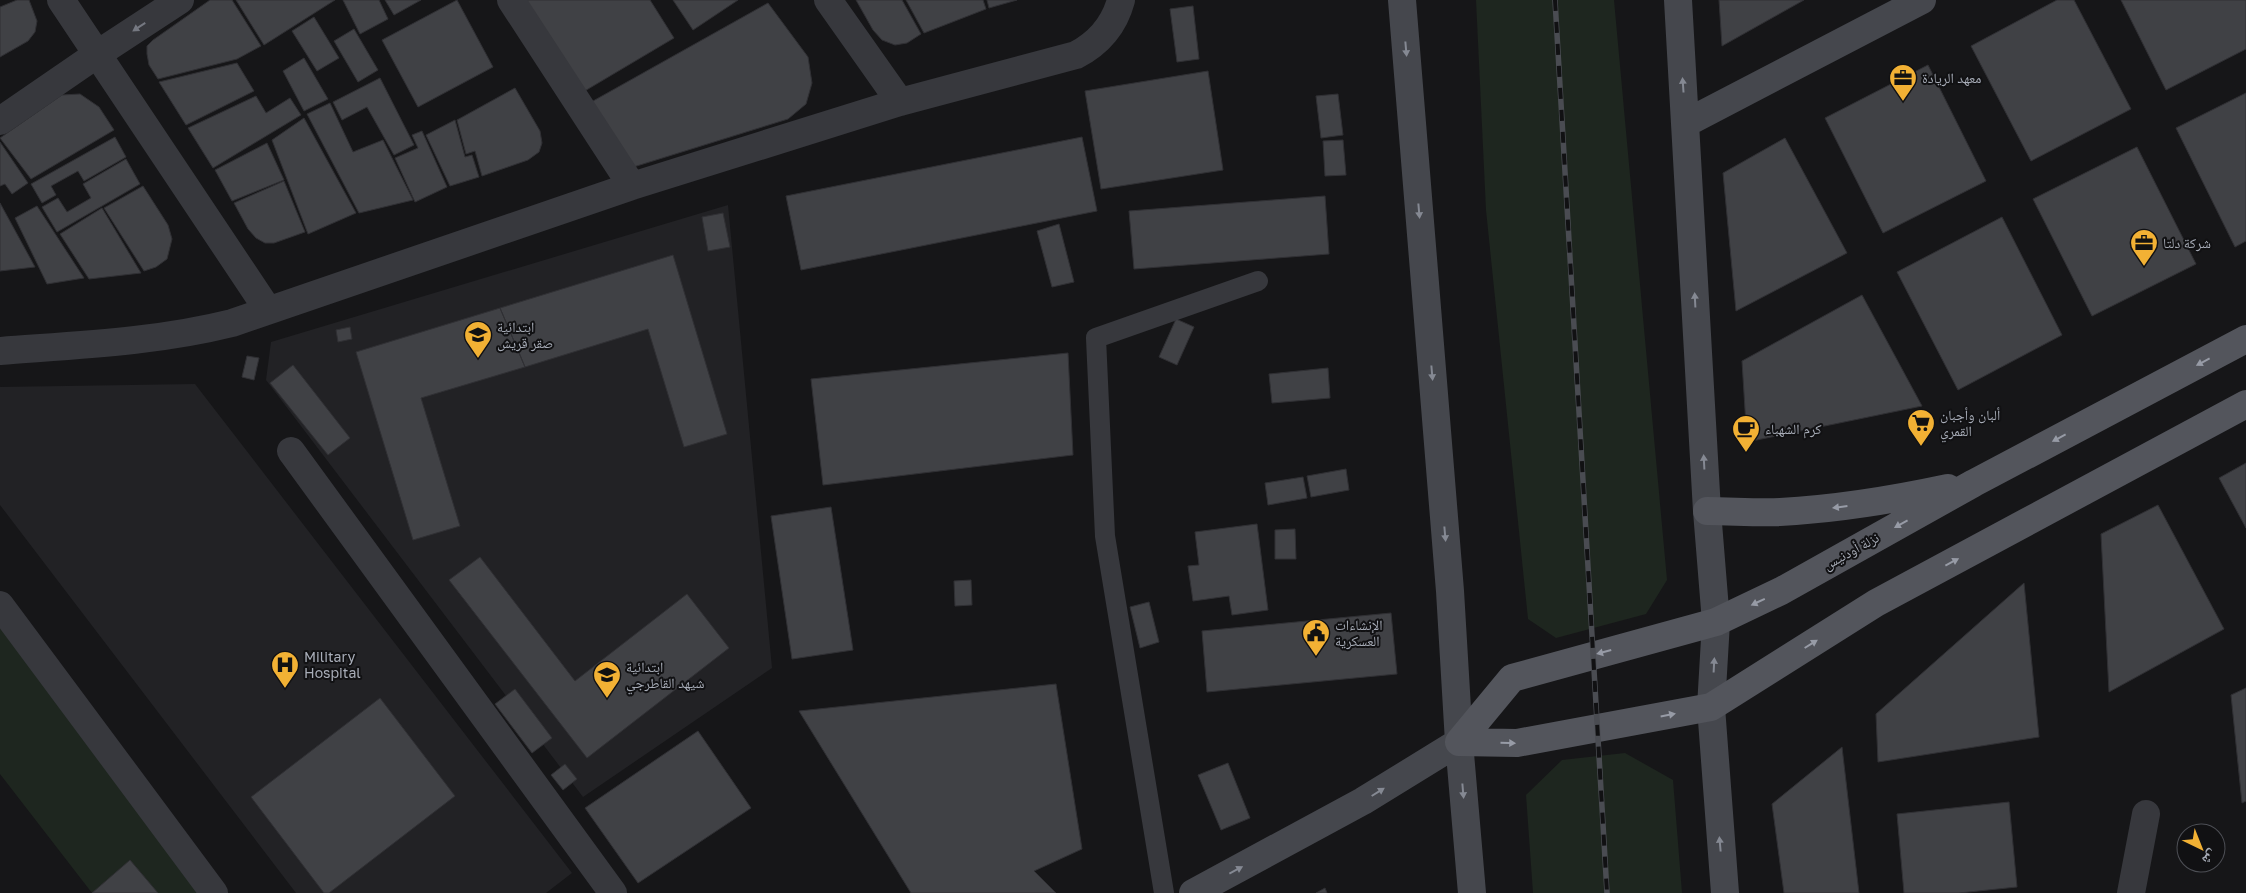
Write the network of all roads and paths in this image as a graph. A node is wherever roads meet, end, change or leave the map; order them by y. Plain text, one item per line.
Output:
1 (60, 0) edge
2 (180, 0) edge
3 (511, 0) edge
4 (828, 0) edge
5 (1122, 0) edge
6 (1402, 0) edge
7 (1678, 0) edge
8 (1922, 0) edge
9 (96, 55) junction
10 (900, 102) junction
11 (0, 121) edge
12 (1686, 123) junction
13 (632, 186) junction
14 (1258, 280) dead end
15 (268, 310) junction
16 (2246, 339) edge
17 (0, 351) edge
18 (2246, 404) edge
19 (291, 451) dead end
20 (1974, 483) junction
21 (1707, 511) junction
22 (0, 605) edge
23 (1716, 622) junction
24 (1711, 707) junction
25 (1459, 742) junction
26 (2146, 814) dead end
27 (214, 893) edge
28 (614, 893) edge
29 (1164, 893) edge
30 (1193, 893) edge
31 (1472, 893) edge
32 (1725, 893) edge
33 (2131, 893) edge

1 - 9 street
2 -> 9 street
3 - 13 street
4 - 10 street
5 - 10 street
6 -> 25 main road
12 -> 7 main road
8 - 12 main road
9 - 11 street
9 - 15 street
10 - 13 street
21 -> 12 main road
13 - 15 street
14 - 29 lane
15 - 17 street
16 -> 20 main road, نزلة أودنيس
24 -> 18 main road
19 - 28 street
20 -> 21 main road
20 -> 23 main road, نزلة أودنيس
21 - 23 main road
22 - 27 street
24 -> 23 main road
23 -> 25 main road, نزلة أودنيس
25 -> 24 main road
32 -> 24 main road
30 -> 25 main road
25 -> 31 main road
26 - 33 street

